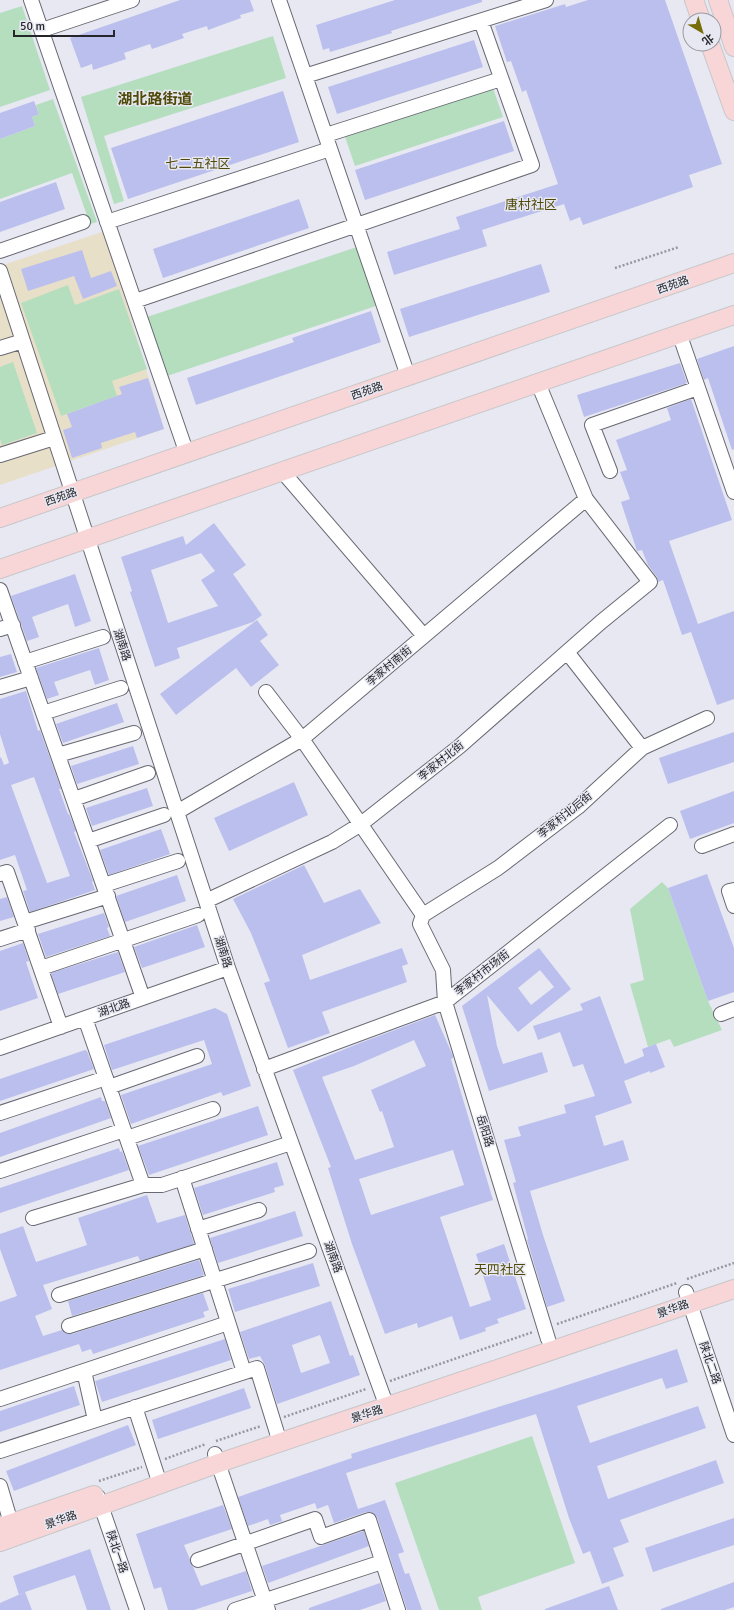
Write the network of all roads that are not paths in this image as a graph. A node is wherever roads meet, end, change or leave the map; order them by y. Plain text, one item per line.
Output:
1 (31, 0) edge
2 (132, 0) edge
3 (279, 0) edge
4 (546, 0) edge
5 (694, 0) edge
6 (718, 0) edge
7 (698, 12) edge
8 (481, 21) junction
9 (42, 30) junction
10 (734, 47) edge
11 (713, 52) edge
12 (305, 76) junction
13 (501, 79) junction
14 (734, 111) edge
15 (326, 135) junction
16 (330, 149) junction
17 (83, 222) dead end
18 (107, 222) junction
19 (356, 225) junction
20 (0, 251) edge
21 (734, 263) edge
22 (0, 271) edge
23 (135, 301) junction
24 (734, 315) edge
25 (679, 333) junction
26 (23, 341) junction
27 (0, 348) edge
28 (408, 376) junction
29 (538, 383) junction
30 (698, 388) junction
31 (54, 438) junction
32 (187, 454) junction
33 (0, 455) edge
34 (282, 471) junction
35 (610, 471) dead end
36 (734, 492) edge
37 (72, 494) junction
38 (586, 499) junction
39 (0, 518) edge
40 (87, 539) junction
41 (0, 569) edge
42 (0, 590) edge
43 (6, 627) edge
44 (424, 636) junction
45 (103, 637) dead end
46 (567, 652) junction
47 (25, 662) junction
48 (31, 678) junction
49 (0, 687) edge
50 (121, 688) dead end
51 (266, 692) dead end
52 (43, 713) junction
53 (707, 718) dead end
54 (134, 732) dead end
55 (302, 739) junction
56 (642, 748) junction
57 (58, 755) junction
58 (148, 773) dead end
59 (74, 799) junction
60 (170, 814) junction
61 (361, 824) junction
62 (670, 825) dead end
63 (734, 834) edge
64 (88, 841) junction
65 (702, 846) dead end
66 (178, 860) dead end
67 (0, 874) edge
68 (106, 890) junction
69 (734, 890) edge
70 (206, 901) junction
71 (734, 906) edge
72 (198, 915) dead end
73 (421, 919) junction
74 (27, 926) junction
75 (0, 939) edge
76 (123, 941) junction
77 (41, 968) junction
78 (228, 968) junction
79 (143, 998) junction
80 (446, 1002) junction
81 (734, 1009) edge
82 (721, 1014) dead end
83 (85, 1018) junction
84 (62, 1026) junction
85 (0, 1048) edge
86 (197, 1056) dead end
87 (264, 1069) junction
88 (107, 1082) junction
89 (213, 1109) dead end
90 (0, 1113) edge
91 (125, 1134) junction
92 (291, 1143) junction
93 (0, 1171) edge
94 (182, 1178) junction
95 (143, 1185) junction
96 (259, 1210) dead end
97 (33, 1218) dead end
98 (198, 1229) junction
99 (205, 1249) junction
100 (309, 1251) dead end
101 (734, 1276) edge
102 (215, 1280) junction
103 (734, 1289) edge
104 (59, 1295) dead end
105 (687, 1298) junction
106 (228, 1323) junction
107 (69, 1326) dead end
108 (548, 1339) junction
109 (84, 1371) junction
110 (244, 1372) junction
111 (0, 1399) edge
112 (385, 1401) junction
113 (135, 1407) junction
114 (95, 1420) junction
115 (277, 1433) junction
116 (734, 1435) edge
117 (0, 1451) edge
118 (217, 1458) junction
119 (157, 1474) junction
120 (0, 1486) edge
121 (99, 1500) junction
122 (6, 1525) edge
123 (0, 1542) edge
124 (246, 1543) junction
125 (198, 1560) dead end
126 (382, 1562) junction
127 (266, 1605) edge
128 (137, 1610) edge
129 (235, 1610) edge
130 (398, 1610) edge

1 - 9 street
2 - 9 street
3 - 12 street
4 - 8 street
5 - 7 main road
6 - 10 main road
8 - 12 street
8 - 13 street
9 - 18 street
11 - 14 main road
12 - 15 street
13 - 15 street
13 - 19 street
15 - 16 street
16 - 18 street
16 - 19 street
17 - 20 street
18 - 23 street
19 - 23 street
19 - 28 street
21 - 28 main road, 西苑路
22 - 26 street, 湖南路
23 - 32 street
24 - 25 main road
25 - 29 main road
25 - 30 street
26 - 27 street
26 - 31 street, 湖南路
28 - 32 main road, 西苑路
29 - 34 main road
29 - 38 street
30 - 35 street
30 - 36 street
31 - 33 street
31 - 37 street, 湖南路
32 - 37 main road, 西苑路
34 - 40 main road
34 - 44 street
37 - 39 main road, 西苑路
37 - 40 street, 湖南路
38 - 44 street, 李家村南街
38 - 46 street, 李家村北街
40 - 41 main road
40 - 60 street, 湖南路
42 - 43 street
43 - 47 street
44 - 55 street, 李家村南街
45 - 47 street
46 - 56 street
46 - 61 street, 李家村北街
47 - 48 street
48 - 49 street
48 - 52 street
50 - 52 street
51 - 55 street, 岳阳路
52 - 57 street
53 - 56 street, 李家村北后街
54 - 57 street
55 - 60 street, 李家村南街
55 - 61 street, 岳阳路
56 - 73 street, 李家村北后街
57 - 59 street
58 - 59 street
59 - 64 street
60 - 64 street, 李家村南街
60 - 70 street, 湖南路
61 - 70 street, 李家村北街
61 - 73 street, 岳阳路
62 - 80 street, 李家村市场街
63 - 65 street
64 - 68 street
66 - 68 street
67 - 74 street
68 - 74 street
68 - 76 street
69 - 71 street
70 - 78 street, 湖南路
72 - 76 street
73 - 80 street, 岳阳路
74 - 75 street
74 - 77 street
76 - 77 street
76 - 79 street
77 - 84 street
78 - 79 street, 湖北路
78 - 87 street, 湖南路
79 - 83 street, 湖北路
80 - 87 street, 李家村市场街
80 - 108 street, 岳阳路
81 - 82 street
83 - 84 street, 湖北路
83 - 88 street
84 - 85 street, 湖北路
86 - 88 street
87 - 92 street, 湖南路
88 - 90 street
88 - 91 street
89 - 91 street
91 - 93 street
91 - 95 street
92 - 94 street
92 - 112 street, 湖南路
94 - 95 street
94 - 98 street
95 - 97 street
96 - 98 street
98 - 99 street
99 - 102 street
99 - 104 street
100 - 102 street
101 - 105 main road, 景华路
102 - 106 street
102 - 107 street
103 - 105 main road, 景华路
105 - 108 main road, 景华路
105 - 112 main road, 景华路
105 - 116 street, 陕北二路
106 - 109 street
106 - 110 street
108 - 112 main road, 景华路
109 - 111 street
109 - 114 street
110 - 113 street
110 - 115 street
112 - 115 main road, 景华路
112 - 118 main road, 景华路
113 - 114 street
113 - 119 street
114 - 117 street
115 - 118 main road, 景华路
118 - 119 main road, 景华路
118 - 121 main road, 景华路
118 - 124 street
119 - 121 main road, 景华路
120 - 122 street
121 - 122 main road, 景华路
121 - 123 main road, 景华路
121 - 128 street, 陕北一路
124 - 125 street
124 - 126 street
124 - 127 street
126 - 127 street
126 - 130 street
127 - 129 street

